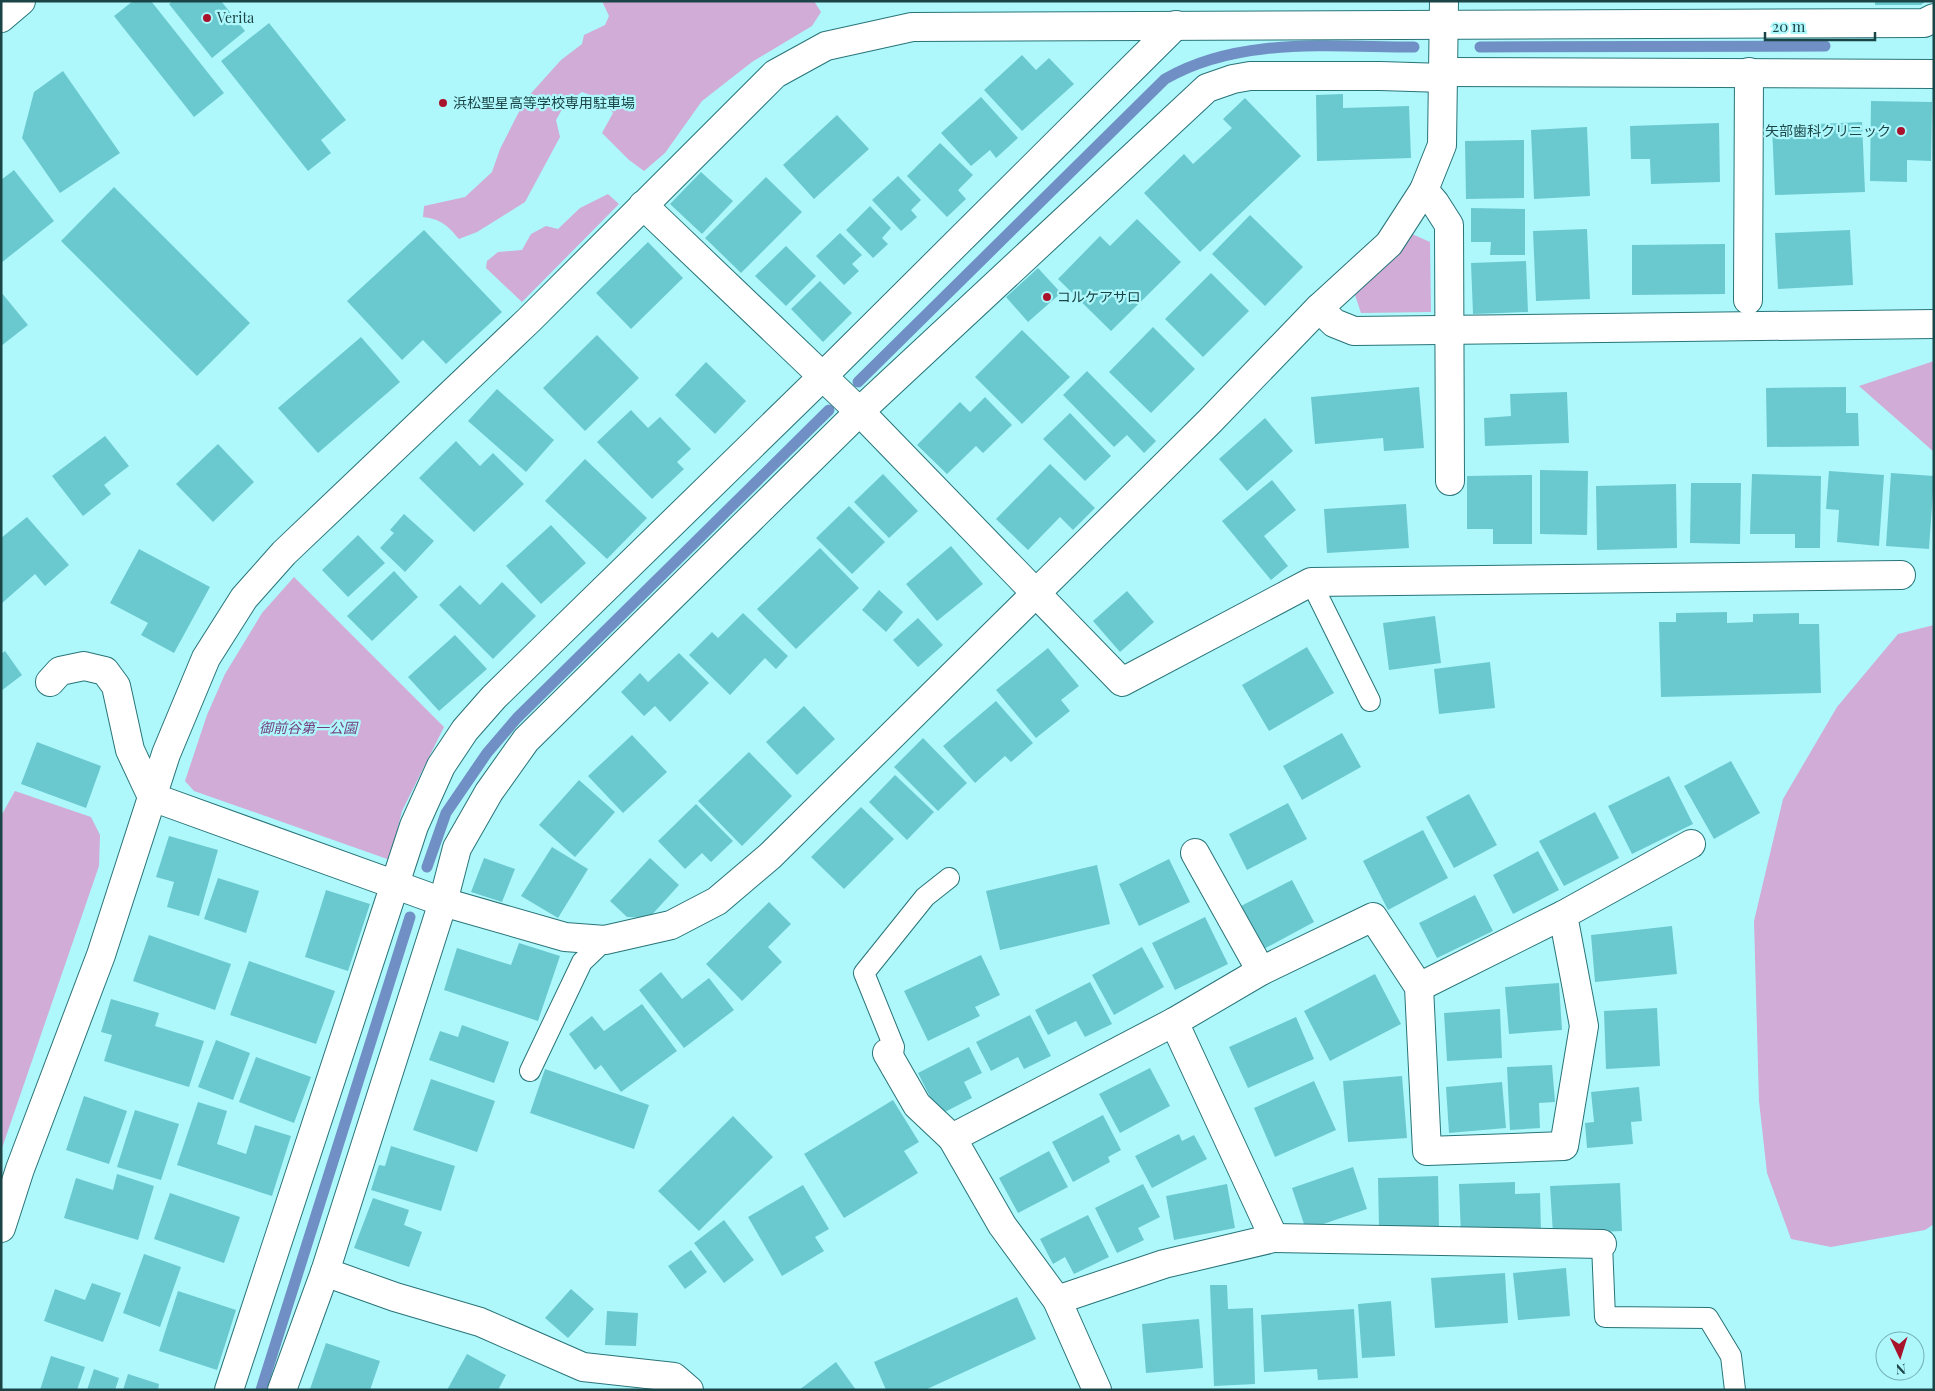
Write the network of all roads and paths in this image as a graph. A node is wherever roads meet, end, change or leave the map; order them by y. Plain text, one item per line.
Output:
1 (21, 1) edge
2 (1444, 12) edge
3 (1, 18) edge
4 (1934, 18) edge
5 (1176, 25) junction
6 (1749, 72) junction
7 (1934, 74) edge
8 (1444, 75) junction
9 (1424, 190) junction
10 (642, 205) junction
11 (1748, 300) dead end
12 (1319, 308) junction
13 (1934, 324) edge
14 (1449, 329) junction
15 (822, 377) junction
16 (859, 412) junction
17 (1450, 481) dead end
18 (1901, 575) dead end
19 (1311, 582) junction
20 (1037, 593) junction
21 (50, 682) dead end
22 (1370, 702) dead end
23 (152, 797) junction
24 (1691, 844) dead end
25 (1195, 853) dead end
26 (949, 878) dead end
27 (394, 883) junction
28 (443, 902) junction
29 (1563, 915) junction
30 (605, 940) junction
31 (1261, 971) junction
32 (1419, 987) junction
33 (1174, 1022) junction
34 (889, 1058) joint
35 (530, 1071) dead end
36 (952, 1138) junction
37 (1, 1228) edge
38 (1274, 1238) junction
39 (1602, 1244) joint
40 (324, 1272) junction
41 (1057, 1300) junction
42 (229, 1390) edge
43 (282, 1390) edge
44 (689, 1390) edge
45 (1097, 1390) edge
46 (1735, 1390) edge

1 - 3 street
2 - 4 street
2 - 5 street
2 - 8 street
5 - 10 street
5 - 15 street
6 - 7 street
6 - 8 street
6 - 11 street
8 - 9 street
8 - 16 street
9 - 12 street
9 - 14 street
10 - 15 street
10 - 23 street
12 - 14 street
12 - 20 street
13 - 14 street
14 - 17 street
15 - 16 street
15 - 27 street
16 - 20 street
16 - 28 street
18 - 19 street
19 - 20 street
19 - 22 lane
20 - 30 street
21 - 23 street
23 - 27 street
23 - 37 street
24 - 29 street
25 - 31 street
26 - 34 lane
27 - 28 street
27 - 42 street
28 - 30 street
28 - 40 street
29 - 32 street
29 - 32 street
30 - 35 lane
31 - 32 street
31 - 33 street
33 - 36 street
33 - 38 street
34 - 36 street
36 - 41 street
38 - 39 street
38 - 41 street
39 - 46 lane
40 - 43 street
40 - 44 street
41 - 45 street

